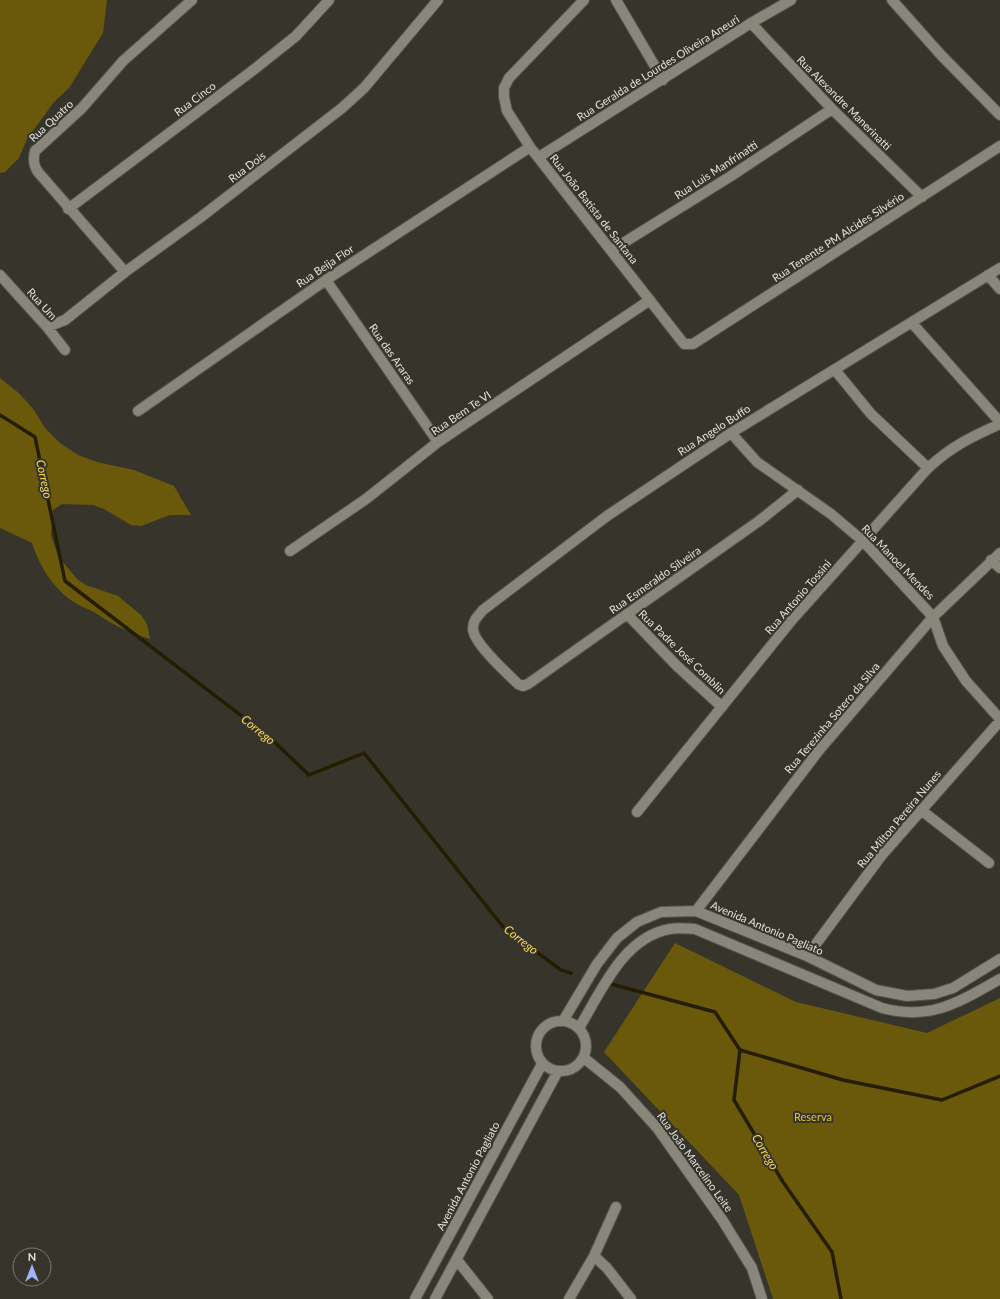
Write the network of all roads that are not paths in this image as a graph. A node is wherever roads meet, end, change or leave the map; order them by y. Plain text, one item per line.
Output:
1 (192, 0) edge
2 (329, 0) edge
3 (438, 0) edge
4 (584, 0) edge
5 (616, 0) edge
6 (791, 0) edge
7 (892, 0) edge
8 (751, 23) junction
9 (663, 80) junction
10 (832, 109) junction
11 (1000, 115) edge
12 (1000, 146) edge
13 (530, 147) junction
14 (538, 157) junction
15 (922, 198) junction
16 (68, 209) junction
17 (612, 250) junction
18 (1000, 268) edge
19 (125, 272) junction
20 (0, 275) edge
21 (988, 275) junction
22 (326, 280) junction
23 (1000, 289) edge
24 (650, 300) junction
25 (912, 323) junction
26 (47, 327) junction
27 (687, 345) joint
28 (65, 350) dead end
29 (835, 370) junction
30 (138, 411) dead end
31 (1000, 423) edge
32 (730, 433) junction
33 (438, 442) junction
34 (928, 468) junction
35 (798, 490) junction
36 (863, 541) junction
37 (290, 550) dead end
38 (1000, 553) edge
39 (991, 560) junction
40 (1000, 568) edge
41 (627, 614) junction
42 (933, 617) junction
43 (523, 686) joint
44 (722, 707) junction
45 (1000, 720) edge
46 (921, 810) junction
47 (638, 812) dead end
48 (989, 863) dead end
49 (696, 911) junction
50 (807, 956) junction
51 (1000, 959) edge
52 (1000, 978) edge
53 (563, 1021) junction
54 (578, 1028) junction
55 (584, 1058) junction
56 (542, 1064) junction
57 (558, 1071) junction
58 (616, 1208) dead end
59 (594, 1256) junction
60 (457, 1260) junction
61 (414, 1299) edge
62 (435, 1299) edge
63 (488, 1299) edge
64 (569, 1299) edge
65 (631, 1299) edge
66 (762, 1299) edge

1 - 16 street, Rua Quatro
2 - 16 street, Rua Cinco
3 - 19 street, Rua Dois
4 - 13 street, Rua João Batista de Santana
5 - 9 street
6 - 8 street, Rua Geralda de Lourdes Oliveira Aneuri
7 - 11 street
8 - 9 street, Rua Geralda de Lourdes Oliveira Aneuri
8 - 10 street, Rua Alexandre Manerinatti
9 - 14 street, Rua Geralda de Lourdes Oliveira Aneuri
10 - 15 street, Rua Alexandre Manerinatti
10 - 17 street, Rua Luis Manfrinatti
12 - 15 street, Rua Tenente PM Alcides Silvério
13 - 14 street, Rua João Batista de Santana
13 - 22 street, Rua Beija Flor
14 - 17 street, Rua João Batista de Santana
15 - 27 street, Rua Tenente PM Alcides Silvério
16 - 19 street, Rua Quatro
17 - 24 street, Rua João Batista de Santana
18 - 21 street, Rua Angelo Buffo
19 - 26 street, Rua Dois
20 - 26 street, Rua Um
21 - 23 street
21 - 25 street, Rua Angelo Buffo
22 - 30 street, Rua Beija Flor
22 - 33 street, Rua das Araras
24 - 27 street, Rua João Batista de Santana
24 - 33 street, Rua Bem Te VI
25 - 29 street, Rua Angelo Buffo
25 - 31 street
26 - 28 street, Rua Um
29 - 32 street, Rua Angelo Buffo
29 - 34 street
31 - 34 street, Rua Antonio Tossini
32 - 35 street, Rua Manoel Mendes
32 - 43 street, Rua Angelo Buffo
33 - 37 street, Rua Bem Te VI
34 - 36 street, Rua Antonio Tossini
35 - 36 street, Rua Manoel Mendes
35 - 41 street, Rua Esmeraldo Silveira
36 - 42 street, Rua Manoel Mendes
36 - 44 street, Rua Antonio Tossini
38 - 39 street, Rua Terezinha Sotero da Silva
39 - 40 street
39 - 42 street, Rua Terezinha Sotero da Silva
41 - 43 street, Rua Esmeraldo Silveira
41 - 44 street, Rua Padre José Comblin
42 - 45 street, Rua Manoel Mendes
42 - 49 street, Rua Terezinha Sotero da Silva
44 - 47 street, Rua Antonio Tossini
45 - 46 street, Rua Milton Pereira Nunes
46 - 48 street
46 - 50 street, Rua Milton Pereira Nunes
49 - 50 street, Avenida Antonio Pagliato
49 - 53 street, Avenida Antonio Pagliato
50 - 51 street, Avenida Antonio Pagliato
52 - 54 street
53 - 54 street
53 - 56 street
54 - 55 street
55 - 57 street
55 - 66 street, Rua João Marcelino Leite
56 - 57 street
56 - 61 street, Avenida Antonio Pagliato
57 - 60 street
58 - 59 street
59 - 64 street
59 - 65 street
60 - 62 street
60 - 63 street

